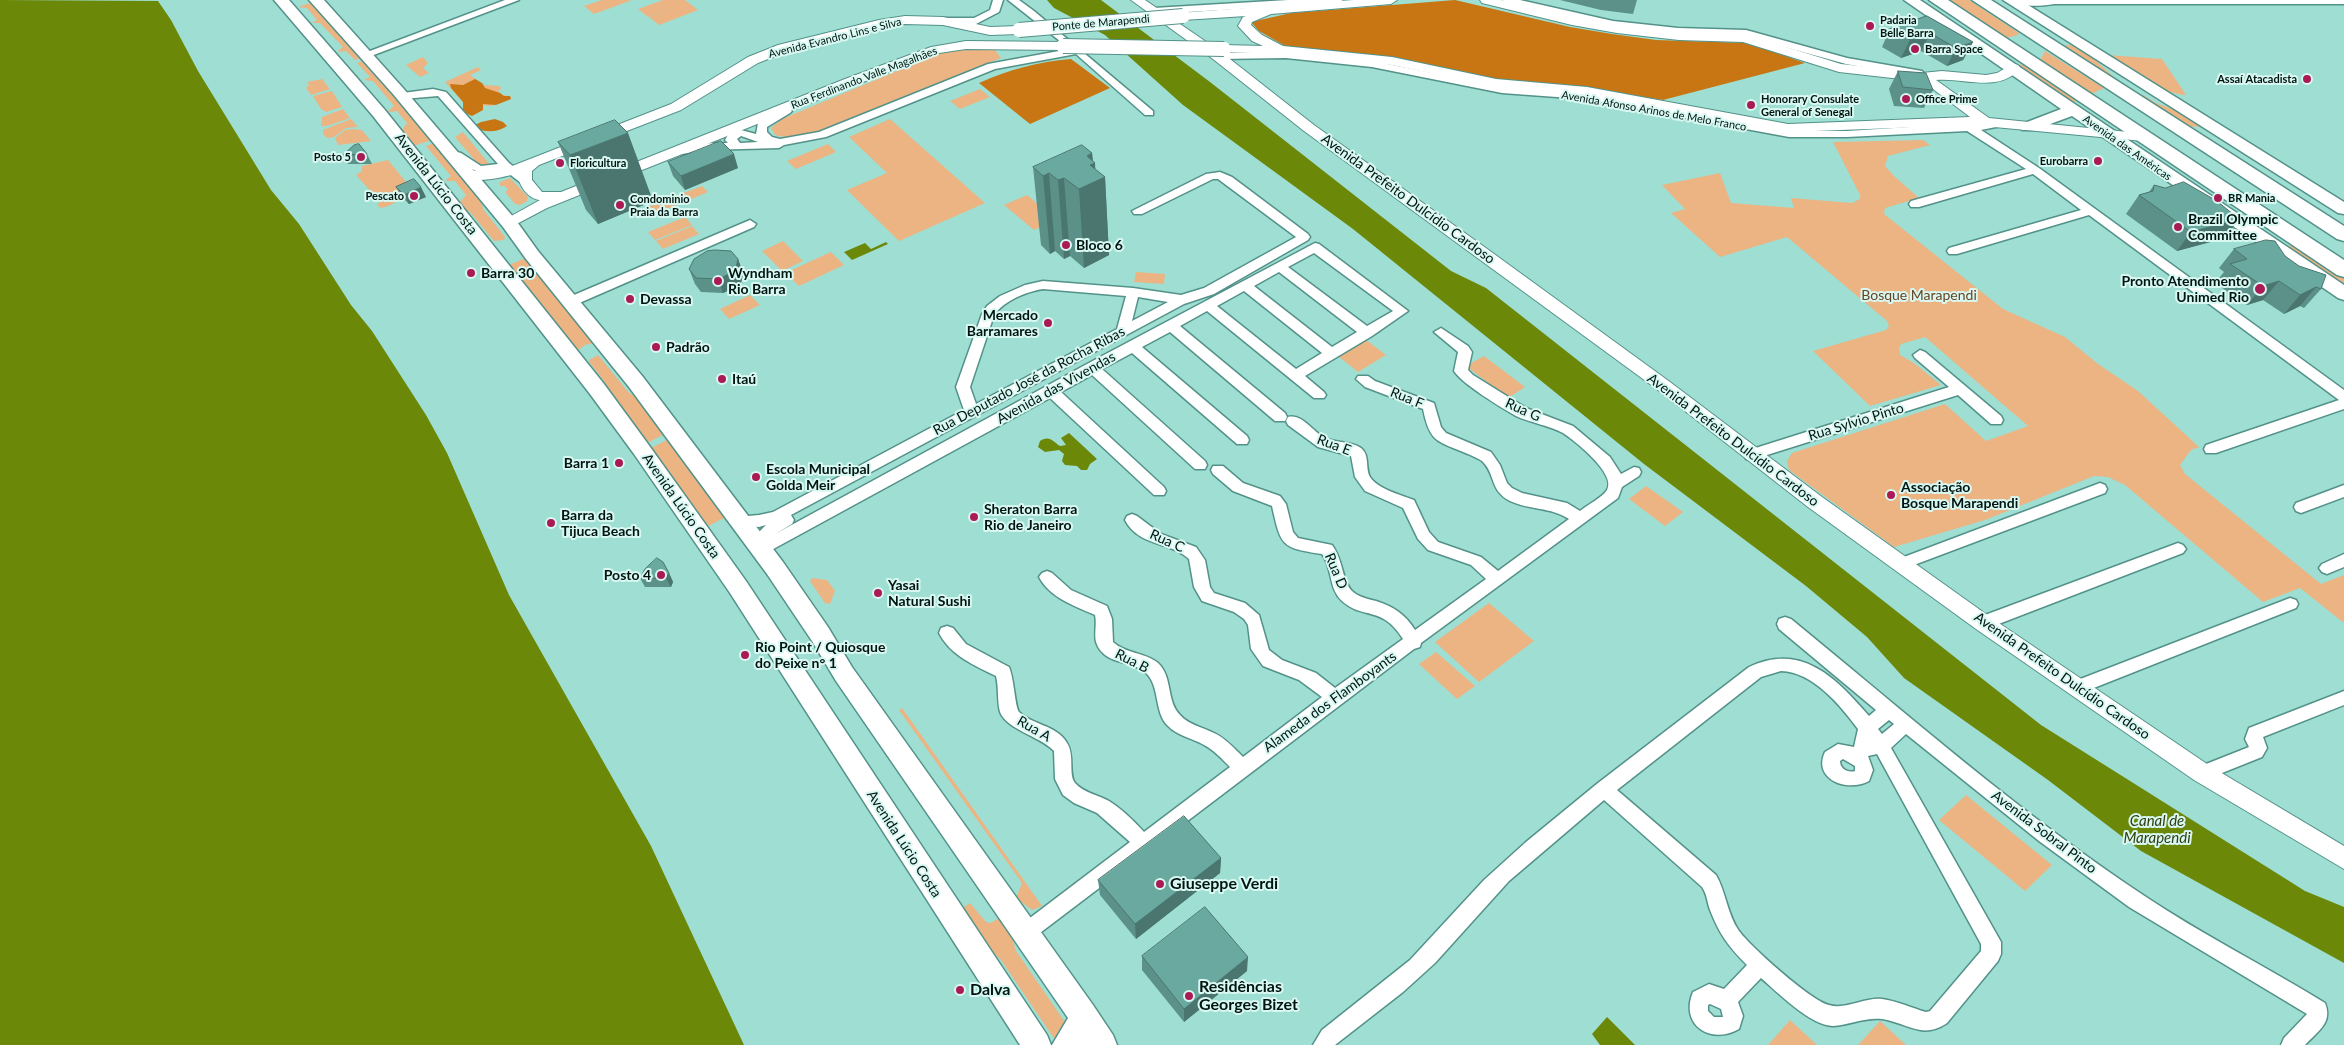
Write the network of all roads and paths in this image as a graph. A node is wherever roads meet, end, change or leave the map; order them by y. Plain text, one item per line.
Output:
1 (281, 0) edge
2 (316, 0) edge
3 (514, 0) edge
4 (998, 0) edge
5 (1013, 0) edge
6 (1137, 0) edge
7 (1338, 0) edge
8 (1375, 0) edge
9 (1391, 0) edge
10 (1486, 0) edge
11 (1507, 0) edge
12 (1910, 0) edge
13 (1937, 0) edge
14 (1980, 0) edge
15 (2010, 0) edge
16 (2053, 0) edge
17 (2180, 0) edge
18 (2220, 0) edge
19 (2344, 1) edge
20 (1359, 4) junction
21 (2029, 5) edge
22 (1249, 6) junction
23 (1300, 9) junction
24 (1027, 10) junction
25 (1154, 11) junction
26 (1273, 11) junction
27 (991, 14) junction
28 (1940, 20) junction
29 (943, 21) junction
30 (1019, 30) joint
31 (2029, 32) junction
32 (1996, 39) junction
33 (1062, 46) joint
34 (1286, 50) junction
35 (1077, 51) junction
36 (1221, 52) junction
37 (366, 54) junction
38 (1326, 58) junction
39 (1017, 62) junction
40 (2013, 68) junction
41 (2120, 69) junction
42 (1953, 76) junction
43 (1922, 77) junction
44 (960, 79) junction
45 (1518, 85) junction
46 (1486, 87) junction
47 (2115, 87) junction
48 (403, 96) junction
49 (802, 101) junction
50 (908, 106) junction
51 (2082, 106) junction
52 (1149, 113) dead end
53 (1687, 113) junction
54 (1964, 124) junction
55 (1992, 124) junction
56 (2028, 127) junction
57 (2104, 134) junction
58 (2143, 137) junction
59 (768, 140) junction
60 (1995, 142) junction
61 (738, 146) junction
62 (448, 153) junction
63 (673, 153) junction
64 (535, 161) junction
65 (508, 168) junction
66 (2035, 170) junction
67 (467, 174) junction
68 (525, 181) junction
69 (567, 195) junction
70 (1915, 204) dead end
71 (2344, 209) edge
72 (1138, 211) dead end
73 (2090, 211) junction
74 (463, 219) junction
75 (510, 224) junction
76 (750, 224) dead end
77 (2344, 235) edge
78 (1309, 242) junction
79 (1954, 251) dead end
80 (1279, 266) junction
81 (2344, 270) edge
82 (1245, 285) junction
83 (1133, 292) junction
84 (2344, 294) edge
85 (572, 301) junction
86 (1186, 303) junction
87 (1208, 306) junction
88 (1171, 325) junction
89 (1123, 331) junction
90 (1441, 332) dead end
91 (1367, 333) junction
92 (1132, 346) junction
93 (1332, 354) junction
94 (1920, 355) dead end
95 (1092, 367) junction
96 (631, 375) junction
97 (1295, 376) junction
98 (1363, 378) dead end
99 (597, 389) junction
100 (1960, 389) junction
101 (1050, 390) junction
102 (1319, 395) dead end
103 (2344, 397) edge
104 (996, 404) junction
105 (2344, 404) edge
106 (972, 412) junction
107 (1996, 420) dead end
108 (1242, 440) dead end
109 (2211, 450) dead end
110 (1751, 455) junction
111 (1200, 465) dead end
112 (1218, 470) dead end
113 (1634, 472) dead end
114 (1616, 484) junction
115 (2100, 489) dead end
116 (1159, 491) dead end
117 (2344, 491) edge
118 (2301, 507) dead end
119 (1580, 519) junction
120 (1132, 520) dead end
121 (742, 521) junction
122 (759, 545) junction
123 (2178, 549) dead end
124 (2344, 560) edge
125 (1901, 564) junction
126 (2326, 568) dead end
127 (1047, 577) dead end
128 (1497, 579) junction
129 (2290, 604) dead end
130 (1983, 622) junction
131 (1785, 624) dead end
132 (947, 633) dead end
133 (1414, 642) junction
134 (2076, 688) junction
135 (1334, 698) junction
136 (2344, 698) edge
137 (1889, 709) junction
138 (1906, 724) junction
139 (1867, 728) junction
140 (1881, 746) junction
141 (1242, 767) junction
142 (2202, 773) junction
143 (1604, 789) junction
144 (1142, 843) junction
145 (2344, 858) edge
146 (1025, 933) junction
147 (1760, 966) junction
148 (1002, 992) junction
149 (1726, 1001) dead end
150 (1082, 1015) junction
151 (1329, 1042) edge
152 (1037, 1045) edge
153 (1051, 1045) edge
154 (1066, 1045) edge
155 (1102, 1045) edge
156 (2290, 1045) edge

1 - 74 main road, Avenida Lúcio Costa
2 - 37 main road, Avenida Lúcio Costa
3 - 37 street
4 - 27 street
5 - 24 street
6 - 25 street, Avenida Prefeito Dulcídio Cardoso
7 - 22 street
8 - 20 street
9 - 20 street
10 - 43 street
11 - 43 street
12 - 28 main road, Avenida das Américas
13 - 32 highway, Avenida das Américas
14 - 31 highway
15 - 21 main road
16 - 17 street
16 - 21 street
17 - 18 street
18 - 19 street
20 - 23 street
21 - 31 highway
21 - 41 main road
22 - 23 street
22 - 25 street
23 - 26 street
24 - 27 street
24 - 35 street
25 - 36 street, Avenida Prefeito Dulcídio Cardoso
26 - 30 street, Ponte de Marapendi, bridge
26 - 34 street
27 - 29 street
28 - 32 highway
28 - 40 main road, Avenida das Américas
29 - 30 street, Avenida Evandro Lins e Silva
29 - 64 street, Avenida Evandro Lins e Silva
31 - 32 highway
31 - 47 highway
32 - 51 highway, Avenida das Américas
33 - 36 street, Ponte de Marapendi, bridge
33 - 49 street, Rua Ferdinando Valle Magalhães
34 - 36 street, Avenida Afonso Arinos de Melo Franco
34 - 38 street
34 - 45 street, Avenida Afonso Arinos de Melo Franco
35 - 39 street
35 - 52 street
36 - 38 street, Avenida Afonso Arinos de Melo Franco
36 - 110 street, Avenida Prefeito Dulcídio Cardoso
37 - 48 main road, Avenida Lúcio Costa
38 - 46 street, Avenida Afonso Arinos de Melo Franco
39 - 44 street
39 - 50 street
40 - 42 street
40 - 51 main road, Avenida das Américas
41 - 47 highway
41 - 71 main road
42 - 43 street
42 - 55 street
43 - 55 street
44 - 50 street
44 - 59 street
45 - 46 street
45 - 53 street, Avenida Afonso Arinos de Melo Franco
46 - 53 street, Avenida Afonso Arinos de Melo Franco
47 - 51 highway
47 - 77 highway
48 - 62 main road, Avenida Lúcio Costa
48 - 65 street
49 - 59 street
49 - 63 street, Rua Ferdinando Valle Magalhães
50 - 61 street
51 - 56 main road
51 - 57 main road, Avenida das Américas
51 - 58 highway, Avenida das Américas
53 - 54 street, Avenida Afonso Arinos de Melo Franco
54 - 55 street, Avenida Afonso Arinos de Melo Franco
54 - 60 street
55 - 56 street, Avenida Afonso Arinos de Melo Franco
55 - 60 street
56 - 57 street, Avenida Afonso Arinos de Melo Franco
57 - 58 street, Avenida Afonso Arinos de Melo Franco
57 - 84 main road, Avenida das Américas
58 - 81 highway, Avenida das Américas
59 - 61 street
60 - 66 street
61 - 63 street
62 - 65 street
62 - 67 main road, Avenida Lúcio Costa
63 - 69 street, Rua Ferdinando Valle Magalhães
64 - 65 street, Avenida Evandro Lins e Silva
64 - 68 street
65 - 67 street, Avenida Evandro Lins e Silva
65 - 68 street
66 - 70 street
66 - 73 street
67 - 75 main road, Avenida Lúcio Costa
68 - 69 street
69 - 75 street, Rua Ferdinando Valle Magalhães
72 - 78 street
73 - 79 street
73 - 103 street
74 - 75 main road
74 - 99 main road, Avenida Lúcio Costa
75 - 85 main road, Avenida Lúcio Costa
76 - 85 street
78 - 80 street, Avenida das Vivendas
78 - 86 street, Rua Deputado José da Rocha Ribas
78 - 91 street
80 - 82 street, Avenida das Vivendas
80 - 91 street
82 - 87 street, Avenida das Vivendas
82 - 93 street
83 - 86 street
83 - 89 street
83 - 106 street
85 - 96 main road, Avenida Lúcio Costa
86 - 89 street, Rua Deputado José da Rocha Ribas
86 - 104 street, Rua Deputado José da Rocha Ribas
87 - 88 street, Avenida das Vivendas
87 - 97 street
88 - 92 street, Avenida das Vivendas
88 - 128 street, Rua E
89 - 104 street, Rua Deputado José da Rocha Ribas
90 - 114 street, Rua G
91 - 93 street
92 - 95 street, Avenida das Vivendas
92 - 108 street
93 - 97 street
94 - 100 street
95 - 101 street, Avenida das Vivendas
95 - 111 street
96 - 99 main road
96 - 121 main road, Avenida Lúcio Costa
97 - 102 street
98 - 119 street, Rua F
99 - 148 main road, Avenida Lúcio Costa
100 - 107 street
100 - 110 street, Rua Sylvio Pinto
101 - 116 street
101 - 122 street, Avenida das Vivendas
104 - 106 street, Rua Deputado José da Rocha Ribas
104 - 122 street, Rua Deputado José da Rocha Ribas
105 - 109 street
106 - 121 street, Rua Deputado José da Rocha Ribas
110 - 125 street, Avenida Prefeito Dulcídio Cardoso
112 - 133 street, Rua D
113 - 114 street, Alameda dos Flamboyants
114 - 119 street, Alameda dos Flamboyants
115 - 125 street
117 - 118 street
119 - 128 street, Alameda dos Flamboyants
120 - 135 street, Rua C
121 - 122 main road, Avenida Lúcio Costa
122 - 146 main road, Avenida Lúcio Costa
123 - 130 street
124 - 126 street
125 - 130 street, Avenida Prefeito Dulcídio Cardoso
127 - 141 street, Rua B
128 - 133 street, Alameda dos Flamboyants
129 - 134 street
130 - 134 street, Avenida Prefeito Dulcídio Cardoso
131 - 137 street, Avenida Sobral Pinto
132 - 144 street, Rua A
133 - 135 street, Alameda dos Flamboyants
134 - 142 street, Avenida Prefeito Dulcídio Cardoso
135 - 141 street, Alameda dos Flamboyants
136 - 142 street
137 - 138 street, Avenida Sobral Pinto
137 - 139 street
138 - 140 street
138 - 156 street, Avenida Sobral Pinto
139 - 140 street
139 - 140 street
139 - 143 street
140 - 147 street
141 - 144 street, Alameda dos Flamboyants
142 - 145 street, Avenida Prefeito Dulcídio Cardoso
143 - 147 street
143 - 151 street
144 - 146 street, Alameda dos Flamboyants
146 - 150 main road, Avenida Lúcio Costa
147 - 149 street
148 - 152 main road, Avenida Lúcio Costa
148 - 153 main road
150 - 154 main road
150 - 155 main road, Avenida Lúcio Costa

